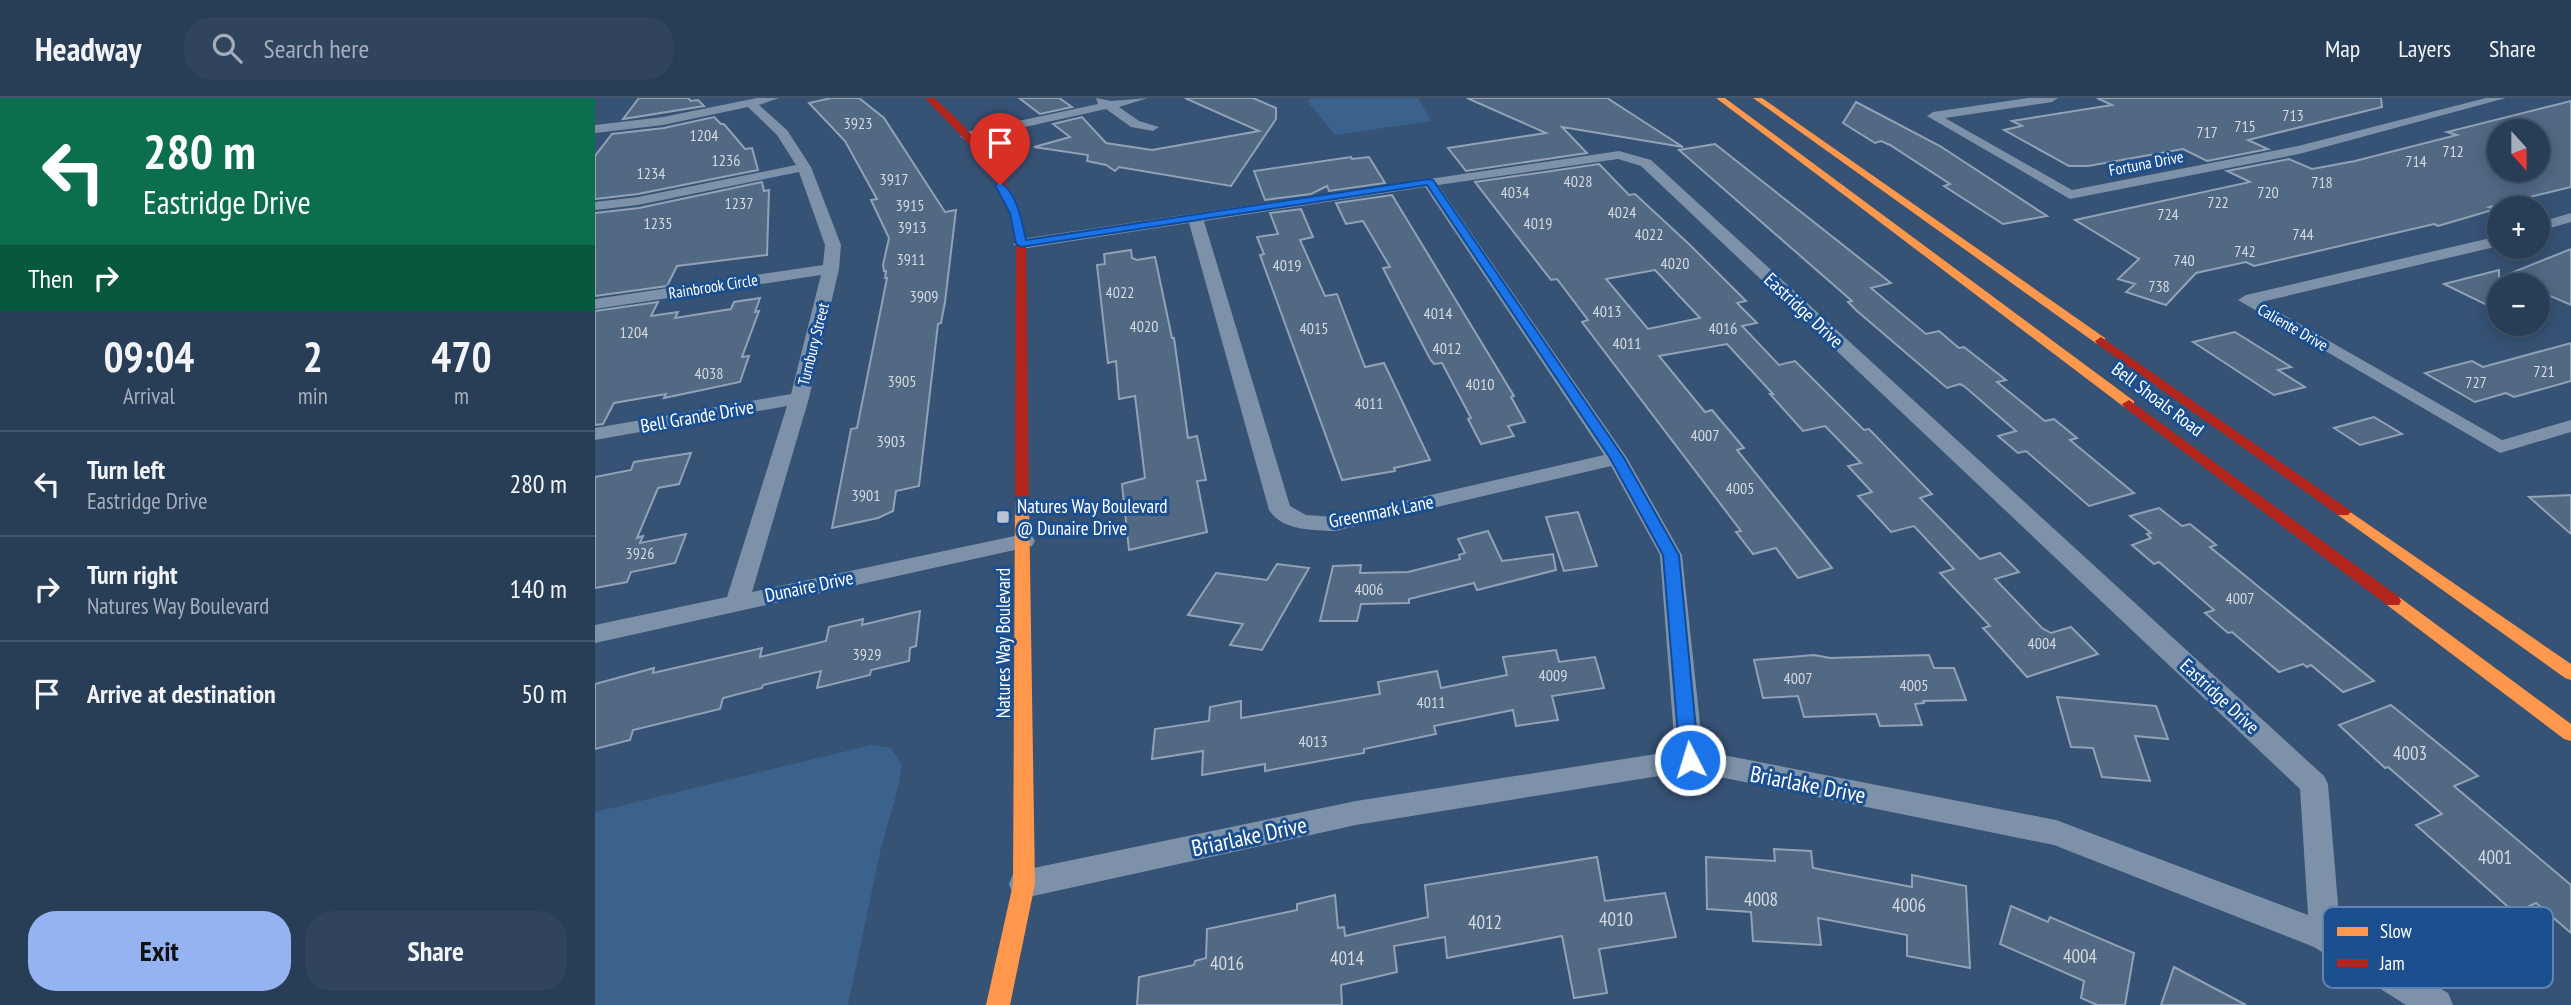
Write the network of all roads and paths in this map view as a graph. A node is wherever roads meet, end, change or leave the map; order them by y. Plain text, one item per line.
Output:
1 (773, 98) edge
2 (929, 98) edge
3 (1142, 98) edge
4 (1720, 98) edge
5 (1757, 98) edge
6 (2052, 98) edge
7 (2500, 98) edge
8 (1103, 102) edge
9 (750, 103) junction
10 (1153, 127) dead end
11 (595, 129) edge
12 (966, 136) junction
13 (804, 167) junction
14 (1429, 182) junction
15 (595, 206) edge
16 (1195, 217) junction
17 (2571, 217) edge
18 (2550, 224) edge
19 (1021, 244) junction
20 (2487, 244) edge
21 (831, 269) junction
22 (595, 304) edge
23 (799, 398) junction
24 (2571, 426) edge
25 (595, 434) edge
26 (1617, 458) junction
27 (1024, 541) junction
28 (737, 602) junction
29 (595, 634) edge
30 (2571, 673) edge
31 (2571, 733) edge
32 (1690, 760) junction
33 (1024, 884) junction
34 (2323, 908) edge
35 (2323, 935) edge
36 (2409, 988) edge
37 (998, 1005) edge
38 (2436, 1005) edge

1 - 9 street
2 - 12 main road, Natures Way Boulevard
3 - 8 street
4 - 31 main road, Bell Shoals Road
5 - 30 main road, Bell Shoals Road
6 - 7 street, Fortuna Drive
8 - 10 street
8 - 12 street
9 - 11 street
9 - 13 street, Turnbury Street
12 - 19 main road, Natures Way Boulevard
13 - 15 street
13 - 21 street, Turnbury Street
14 - 16 street, Eastridge Drive
14 - 26 street
14 - 34 street, Eastridge Drive
16 - 19 street, Eastridge Drive
16 - 26 street, Greenmark Lane
17 - 18 street
19 - 27 main road, Natures Way Boulevard
20 - 24 street, Caliente Drive
21 - 22 street, Rainbrook Circle
21 - 23 street, Turnbury Street
23 - 25 street, Bell Grande Drive
23 - 28 street, Turnbury Street
26 - 32 street
27 - 28 street, Dunaire Drive
27 - 33 main road, Natures Way Boulevard
28 - 29 street, Dunaire Drive
32 - 33 street, Briarlake Drive
32 - 35 street, Briarlake Drive
33 - 37 main road, Natures Way Boulevard
36 - 38 street, Briarlake Drive

